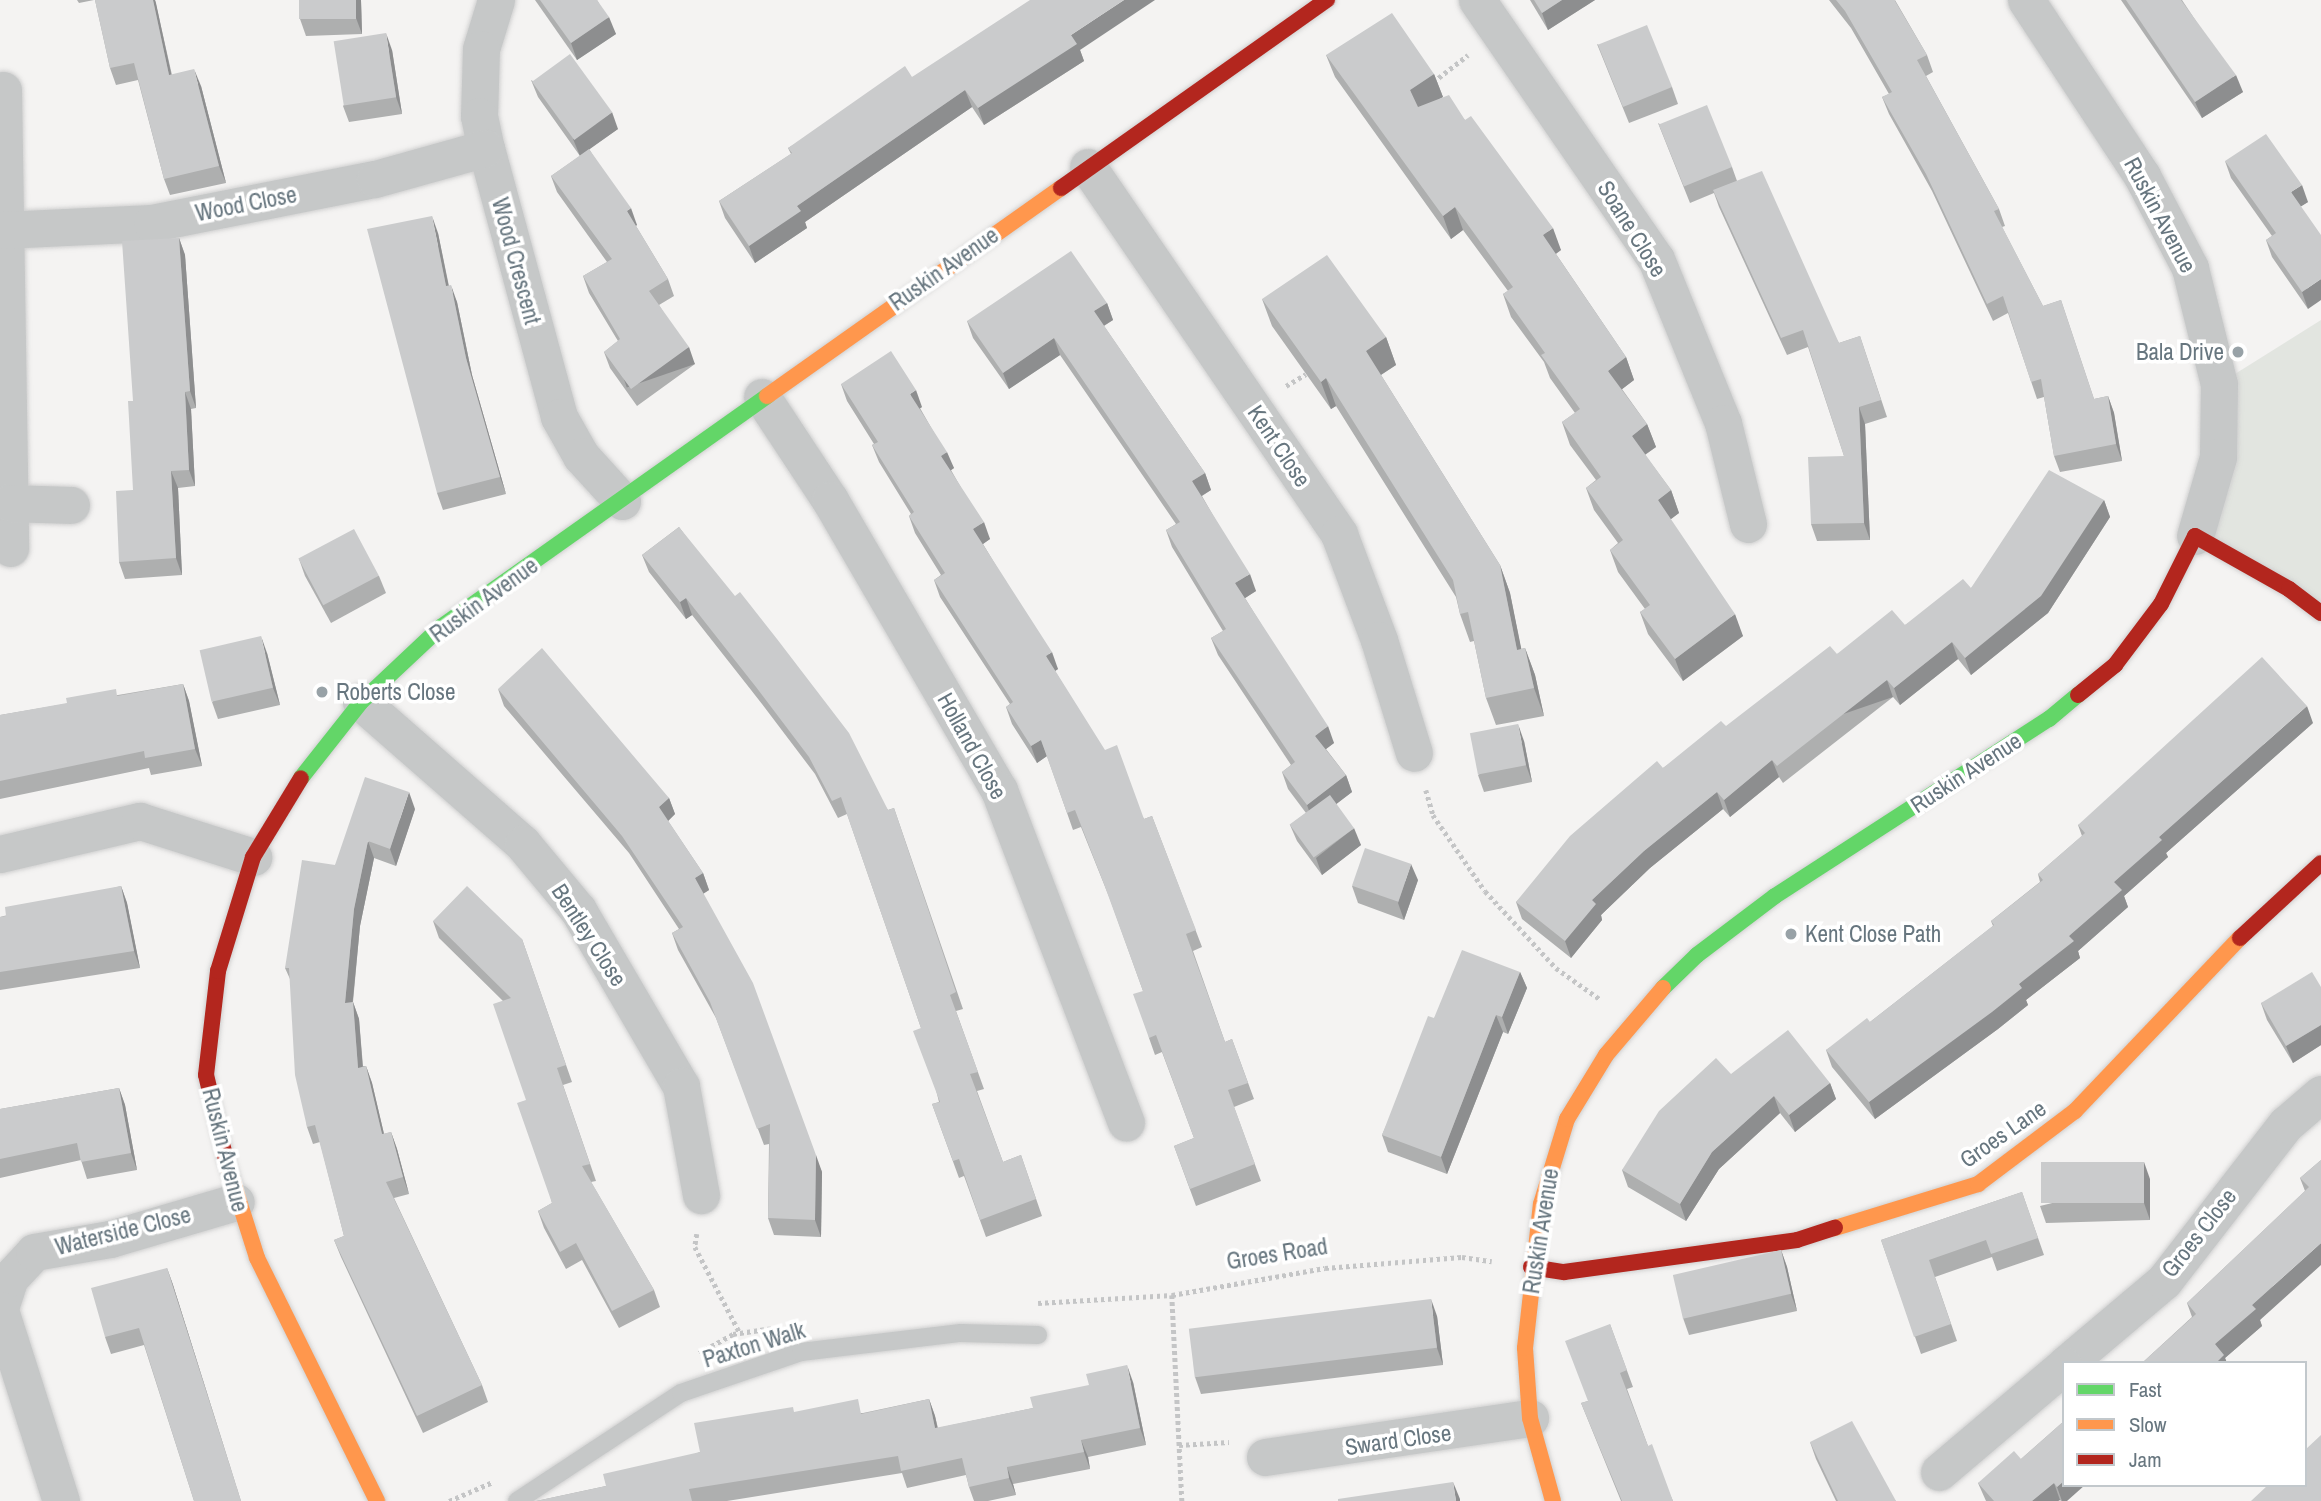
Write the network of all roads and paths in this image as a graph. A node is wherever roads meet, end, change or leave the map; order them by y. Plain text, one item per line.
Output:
1 (496, 0) edge
2 (1327, 0) edge
3 (1478, 0) edge
4 (2026, 0) edge
5 (2, 90) dead end
6 (486, 148) junction
7 (1088, 167) junction
8 (2, 230) junction
9 (762, 397) junction
10 (622, 501) junction
11 (9, 503) junction
12 (71, 505) dead end
13 (1748, 524) dead end
14 (2195, 536) junction
15 (10, 548) dead end
16 (2321, 613) edge
17 (361, 702) junction
18 (1414, 752) joint
19 (0, 853) edge
20 (253, 857) junction
21 (2321, 863) edge
22 (1633, 1022) junction
23 (2321, 1094) edge
24 (1126, 1123) dead end
25 (701, 1195) joint
26 (236, 1202) junction
27 (1531, 1267) junction
28 (1172, 1295) junction
29 (1030, 1304) dead end
30 (0, 1309) edge
31 (740, 1333) dead end
32 (1038, 1335) dead end
33 (2069, 1361) edge
34 (2062, 1367) edge
35 (1530, 1418) junction
36 (1179, 1445) junction
37 (1265, 1457) joint
38 (1939, 1472) dead end
39 (61, 1501) edge
40 (377, 1501) edge
41 (517, 1501) edge
42 (1182, 1501) edge
43 (1553, 1501) edge

1 - 6 street, Wood Crescent
2 - 7 street, Ruskin Avenue
3 - 13 street, Soane Close
4 - 14 street, Ruskin Avenue
5 - 8 street
6 - 8 street, Wood Close
6 - 10 street, Wood Crescent
7 - 9 street, Ruskin Avenue
7 - 18 street, Kent Close
8 - 11 street
9 - 10 street, Ruskin Avenue
9 - 24 street, Holland Close
10 - 17 street, Ruskin Avenue
11 - 12 street
11 - 15 street
14 - 16 street
14 - 22 street, Ruskin Avenue
17 - 20 street, Ruskin Avenue
17 - 25 street, Bentley Close
18 - 22 path
19 - 20 street
20 - 26 street, Ruskin Avenue
21 - 27 street, Groes Lane
22 - 27 street, Ruskin Avenue
23 - 33 street, Groes Close
25 - 31 path
26 - 30 street, Waterside Close
26 - 40 street, Ruskin Avenue
27 - 28 path, Groes Road
27 - 35 street, Ruskin Avenue
28 - 29 path, Groes Road
28 - 36 path
30 - 39 street, Waterside Close
32 - 41 lane, Paxton Walk
34 - 38 street, Groes Close
35 - 37 street, Sward Close
35 - 43 street, Ruskin Avenue
36 - 37 path
36 - 42 path

